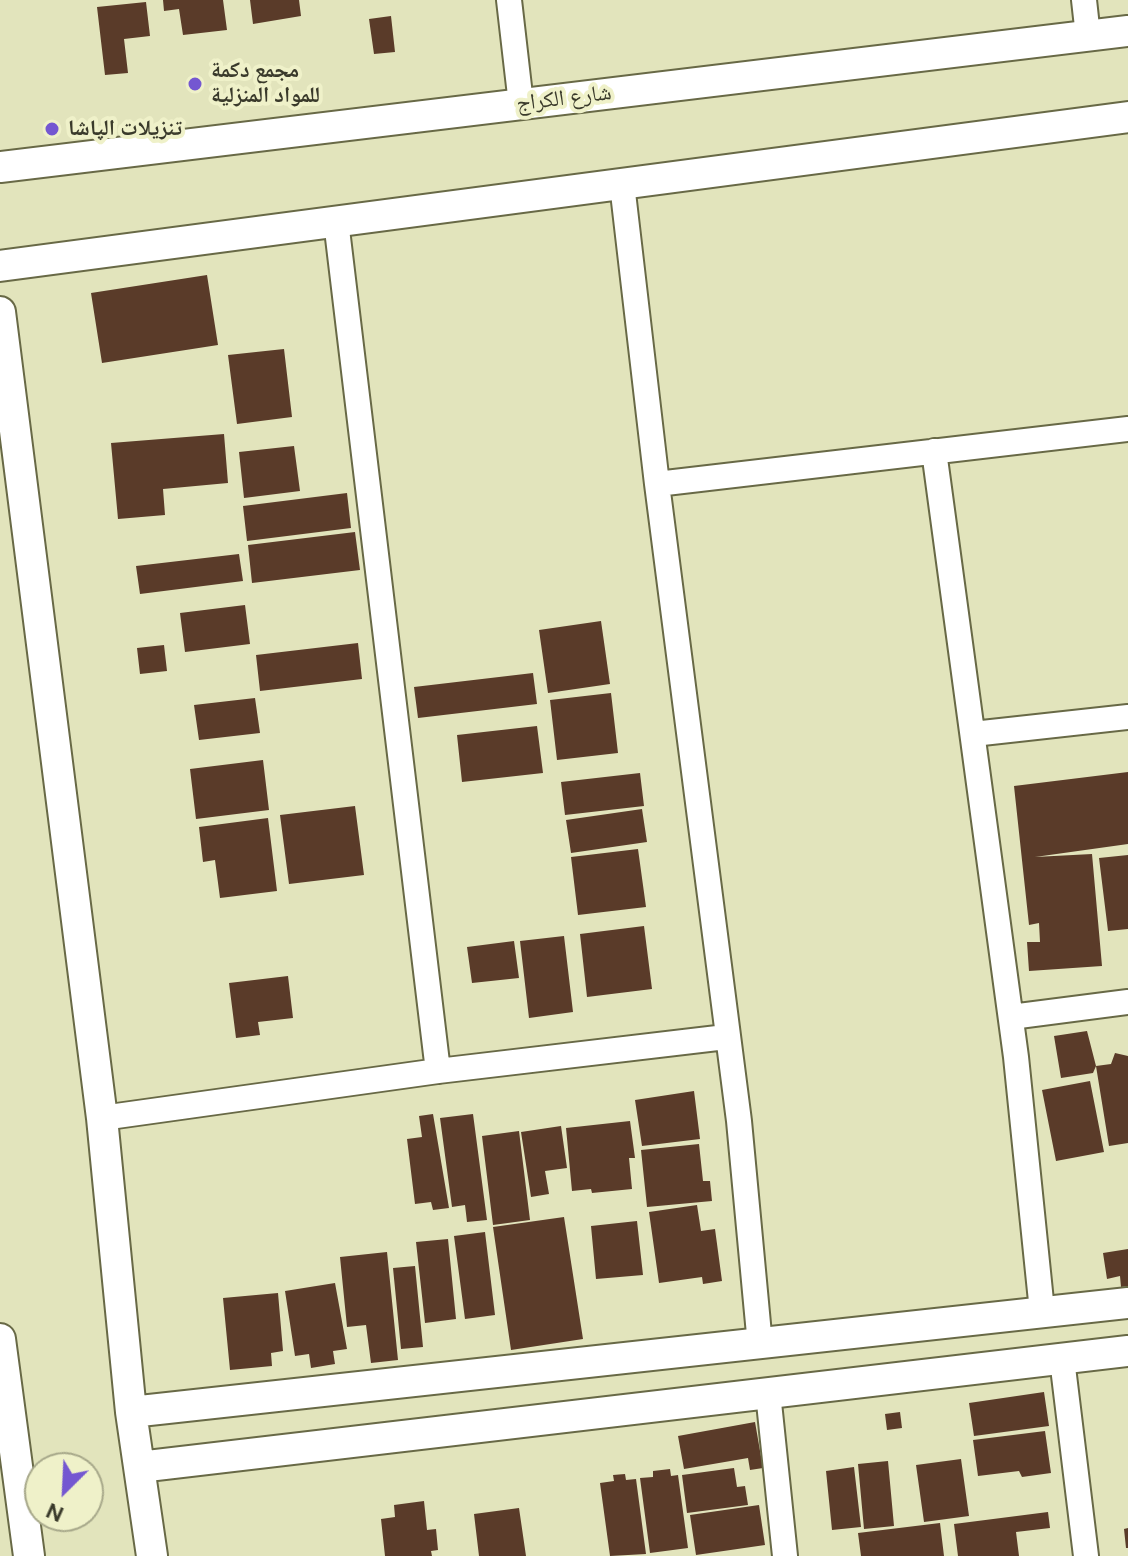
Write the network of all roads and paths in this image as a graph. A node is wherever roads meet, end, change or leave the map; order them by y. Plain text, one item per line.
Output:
1 (509, 0) edge
2 (1084, 0) edge
3 (1128, 31) edge
4 (1088, 36) junction
5 (521, 104) junction
6 (1128, 117) edge
7 (0, 167) edge
8 (622, 184) junction
9 (336, 221) junction
10 (0, 266) edge
11 (0, 312) edge
12 (1128, 429) edge
13 (934, 451) junction
14 (657, 484) junction
15 (1128, 717) edge
16 (973, 734) junction
17 (1128, 1002) edge
18 (1011, 1017) junction
19 (726, 1037) junction
20 (438, 1071) junction
21 (102, 1118) junction
22 (1128, 1303) edge
23 (1042, 1311) junction
24 (0, 1339) edge
25 (760, 1345) junction
26 (1128, 1351) edge
27 (1062, 1359) junction
28 (768, 1393) junction
29 (131, 1412) junction
30 (139, 1467) junction
31 (29, 1556) edge
32 (152, 1556) edge
33 (785, 1556) edge
34 (1086, 1556) edge

1 - 5 street
2 - 4 street
3 - 4 street, شارع الكراج
4 - 5 street, شارع الكراج
5 - 7 street, شارع الكراج
6 - 8 street
8 - 9 street
8 - 14 street
9 - 10 street
9 - 20 street
11 - 21 street
12 - 13 street
13 - 14 street
13 - 16 street
14 - 19 street
15 - 16 street
16 - 18 street
17 - 18 street
18 - 23 street
19 - 20 street
19 - 25 street
20 - 21 street
21 - 29 street
22 - 23 street
23 - 25 street
24 - 31 street
25 - 29 street
26 - 27 street
27 - 28 street
27 - 34 street
28 - 30 street
28 - 33 street
29 - 30 street
30 - 32 street

